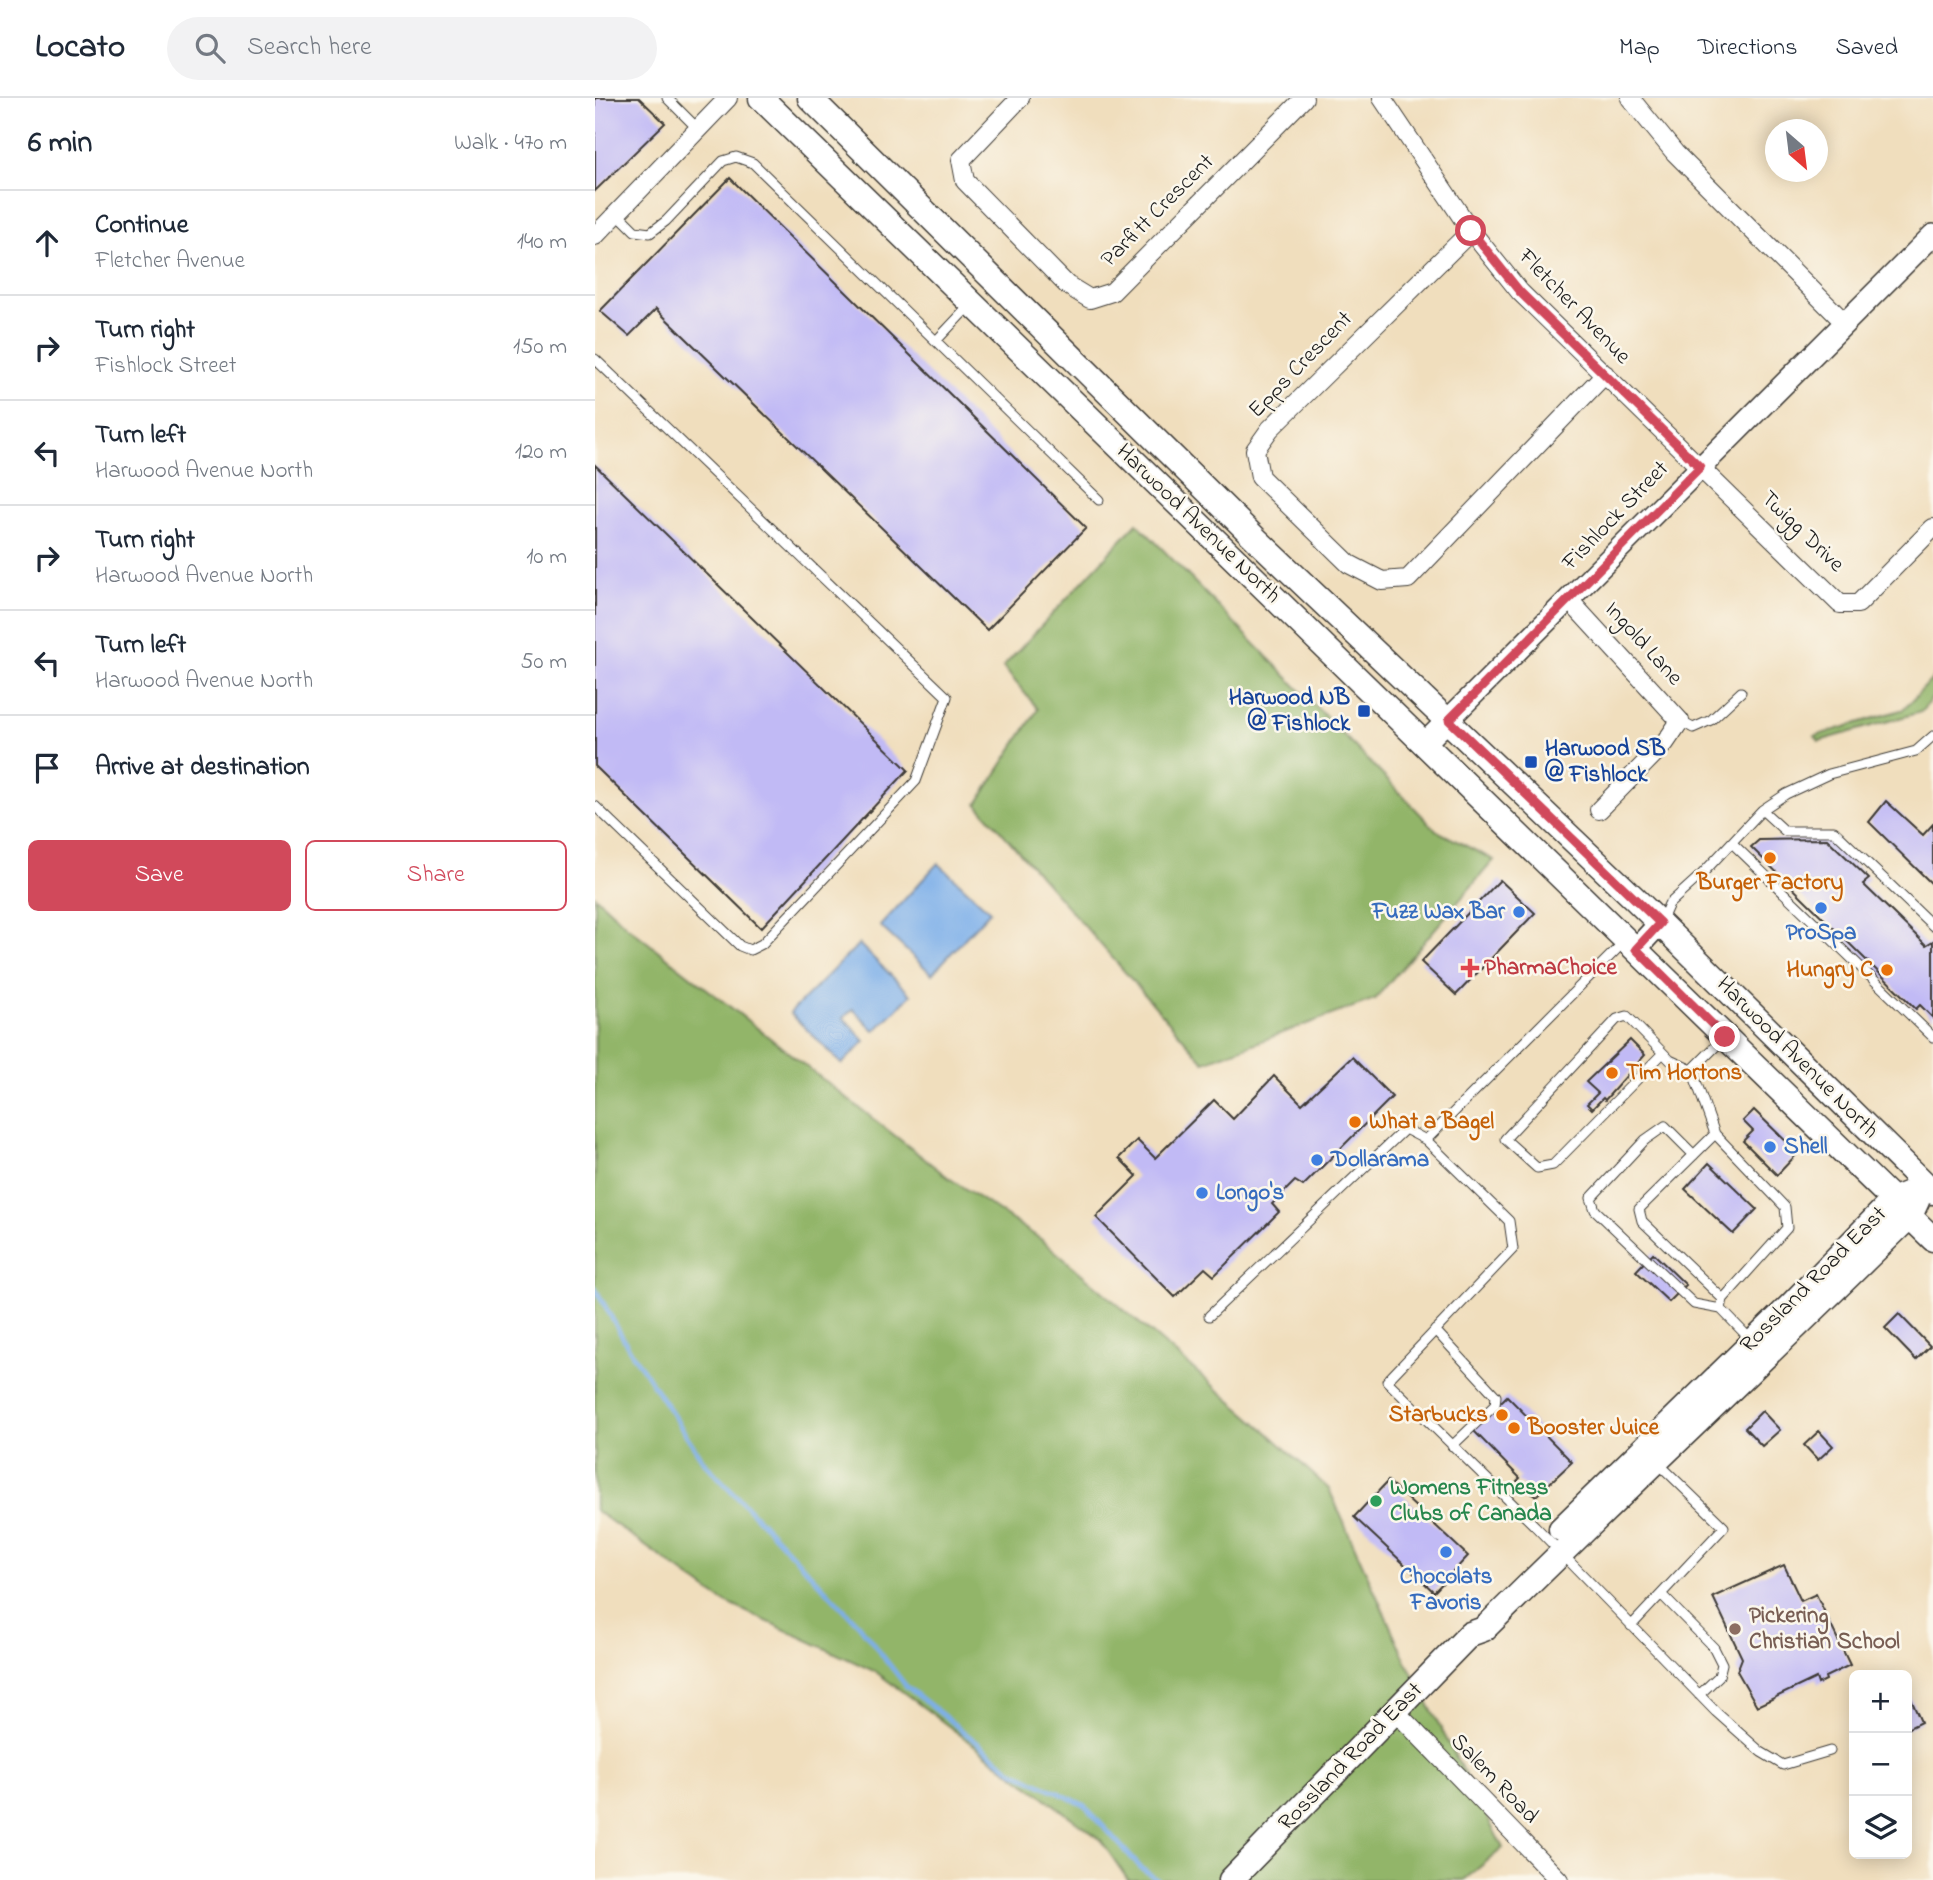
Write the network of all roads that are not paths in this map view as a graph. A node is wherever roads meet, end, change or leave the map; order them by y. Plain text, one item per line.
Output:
1 (667, 98) edge
2 (728, 98) edge
3 (761, 98) edge
4 (810, 98) edge
5 (1020, 98) edge
6 (1304, 98) edge
7 (1382, 98) edge
8 (1630, 98) edge
9 (698, 129) junction
10 (617, 212) junction
11 (1471, 231) junction
12 (1933, 235) edge
13 (595, 236) edge
14 (971, 304) junction
15 (1845, 323) junction
16 (936, 341) junction
17 (595, 359) edge
18 (1605, 374) junction
19 (1700, 467) junction
20 (1099, 500) dead end
21 (1933, 528) edge
22 (1570, 601) junction
23 (1741, 692) dead end
24 (1449, 720) junction
25 (1680, 721) junction
26 (1933, 736) edge
27 (1425, 744) junction
28 (595, 806) edge
29 (1599, 810) dead end
30 (1762, 810) junction
31 (1732, 843) junction
32 (1664, 914) junction
33 (1933, 926) edge
34 (1632, 944) junction
35 (1725, 1037) junction
36 (1933, 1037) edge
37 (1663, 1053) junction
38 (1692, 1070) junction
39 (1715, 1133) junction
40 (1426, 1140) junction
41 (1694, 1155) junction
42 (1931, 1185) edge
43 (1902, 1208) junction
44 (1933, 1239) edge
45 (1722, 1304) junction
46 (1209, 1315) dead end
47 (1435, 1330) junction
48 (1752, 1342) junction
49 (1452, 1446) junction
50 (1656, 1461) junction
51 (1555, 1548) junction
52 (1661, 1594) junction
53 (1631, 1626) junction
54 (1699, 1695) junction
55 (1395, 1712) junction
56 (1830, 1751) dead end
57 (1231, 1880) edge
58 (1559, 1880) edge

1 - 9 lane
2 - 9 street
3 - 14 main road, Harwood Avenue North
4 - 24 main road, Harwood Avenue North
5 - 6 street, Parfitt Crescent
7 - 11 street, Fletcher Avenue
8 - 15 street
9 - 10 street
10 - 13 street
10 - 16 lane
11 - 18 street, Fletcher Avenue
11 - 18 street, Epps Crescent
12 - 15 street, Fishlock Street
14 - 16 lane
14 - 27 main road, Harwood Avenue North
15 - 19 street, Fishlock Street
16 - 20 lane
17 - 28 lane
18 - 19 street, Fletcher Avenue
19 - 21 street, Twigg Drive
19 - 22 street, Fishlock Street
22 - 24 street, Fishlock Street
22 - 25 street, Ingold Lane
23 - 25 lane, Ingold Lane
24 - 27 street, Fishlock Street
24 - 32 main road, Harwood Avenue North
25 - 29 street, Ingold Lane
26 - 30 lane
27 - 34 main road, Harwood Avenue North
30 - 31 lane
30 - 33 lane
31 - 32 lane
31 - 36 lane
32 - 34 street
32 - 42 main road, Harwood Avenue North
34 - 35 main road, Harwood Avenue North
34 - 40 lane
35 - 38 lane
35 - 43 main road, Harwood Avenue North
37 - 37 lane
37 - 38 lane
38 - 39 lane
39 - 41 lane
39 - 45 lane
40 - 46 lane
40 - 47 lane
41 - 45 lane
41 - 45 lane
42 - 43 main road, Rossland Road East
43 - 44 main road, Harwood Avenue North
43 - 48 main road, Rossland Road East
43 - 50 main road, Rossland Road East
45 - 48 lane
47 - 49 lane
47 - 49 lane
48 - 51 main road, Rossland Road East
49 - 51 lane
50 - 51 main road, Rossland Road East
50 - 52 lane
51 - 53 lane
51 - 55 main road, Rossland Road East
52 - 53 lane
52 - 54 lane
53 - 54 lane
54 - 56 lane
55 - 57 main road, Rossland Road East
55 - 58 street, Salem Road

